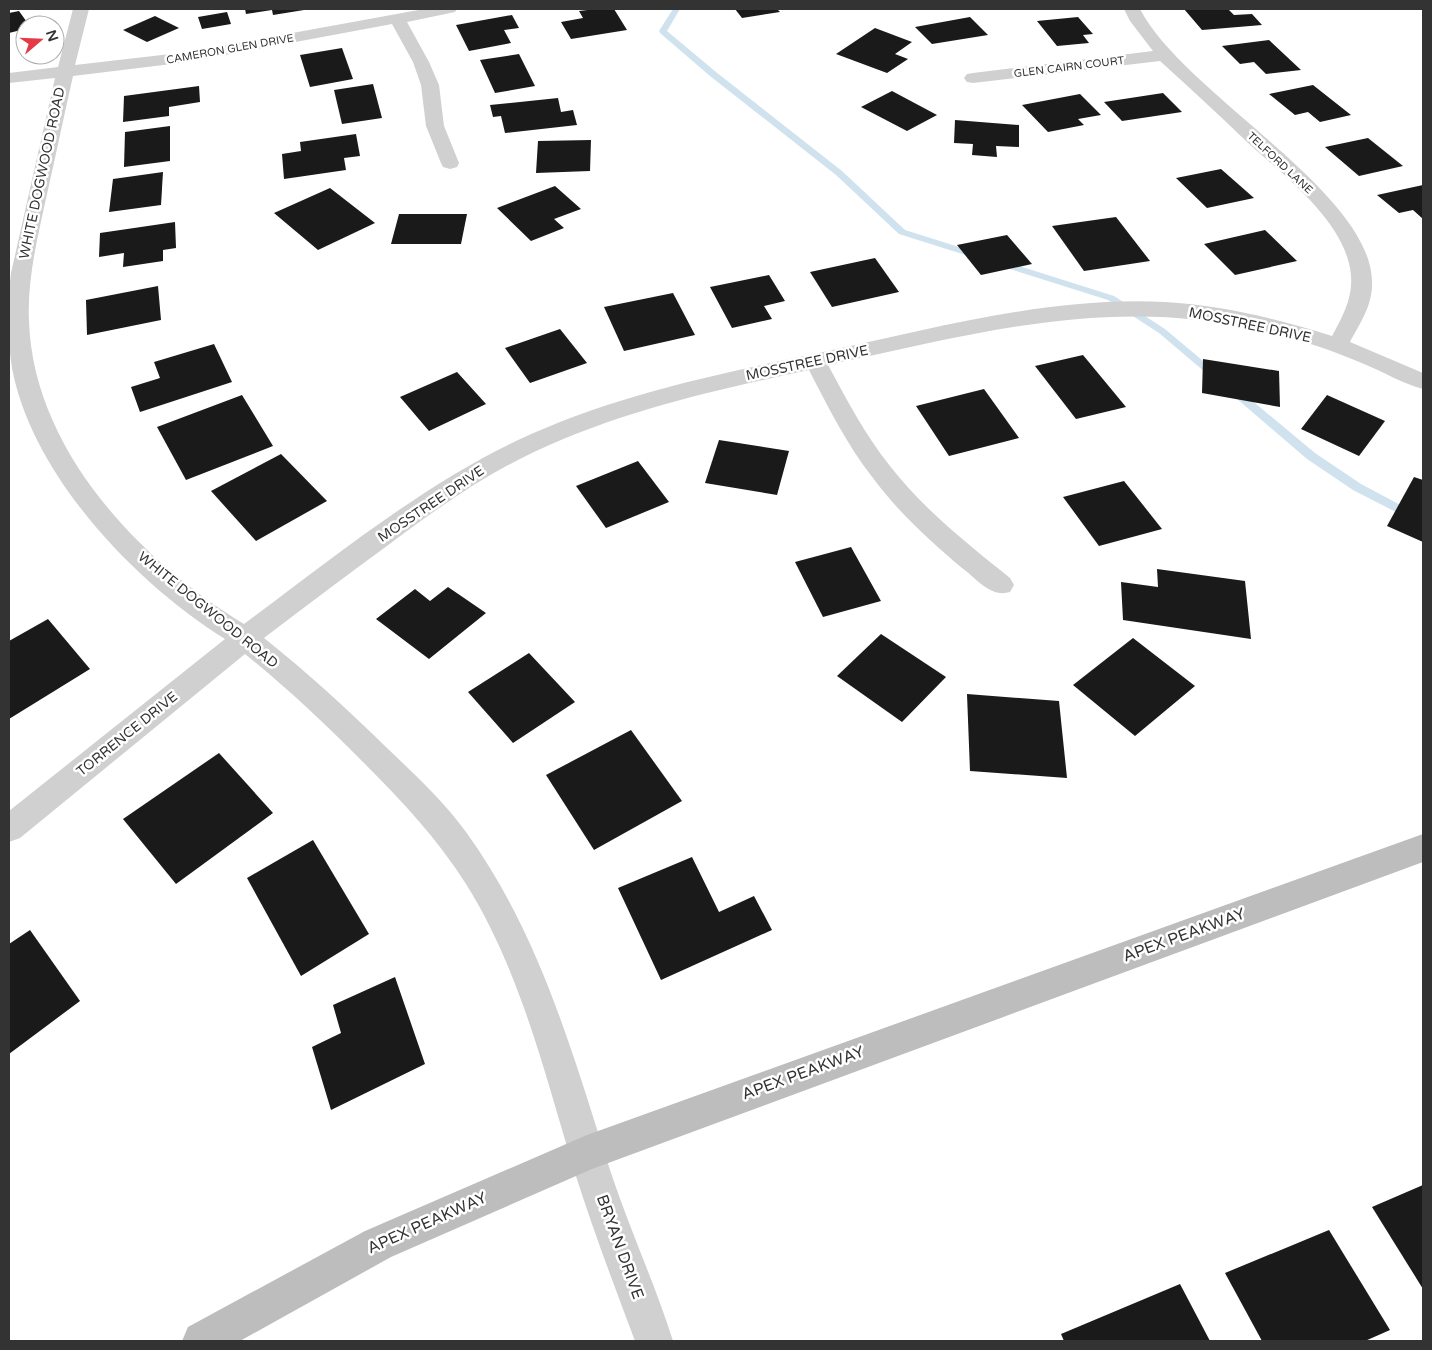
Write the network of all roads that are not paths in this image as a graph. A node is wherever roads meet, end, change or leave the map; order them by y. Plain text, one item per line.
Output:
1 (81, 9) edge
2 (449, 9) edge
3 (1132, 9) edge
4 (397, 19) junction
5 (1164, 55) junction
6 (64, 73) junction
7 (9, 78) edge
8 (974, 78) dead end
9 (450, 163) dead end
10 (18, 243) edge
11 (1338, 344) junction
12 (815, 361) junction
13 (1423, 382) edge
14 (1001, 585) dead end
15 (245, 638) junction
16 (9, 829) edge
17 (1423, 848) edge
18 (587, 1153) junction
19 (202, 1341) edge
20 (654, 1341) edge

1 - 6 street, WHITE DOGWOOD ROAD
2 - 4 street, CAMERON GLEN DRIVE
3 - 5 street, TELFORD LANE
4 - 6 street, CAMERON GLEN DRIVE
4 - 9 street
5 - 8 street, GLEN CAIRN COURT
5 - 11 street, TELFORD LANE
6 - 7 street, CAMERON GLEN DRIVE
6 - 10 street, WHITE DOGWOOD ROAD
10 - 15 street, WHITE DOGWOOD ROAD
11 - 12 street, MOSSTREE DRIVE
11 - 13 street, MOSSTREE DRIVE
12 - 14 street
12 - 15 street, MOSSTREE DRIVE
15 - 16 street, TORRENCE DRIVE
15 - 18 street, WHITE DOGWOOD ROAD
17 - 18 main road, APEX PEAKWAY
18 - 19 main road, APEX PEAKWAY
18 - 20 street, BRYAN DRIVE

